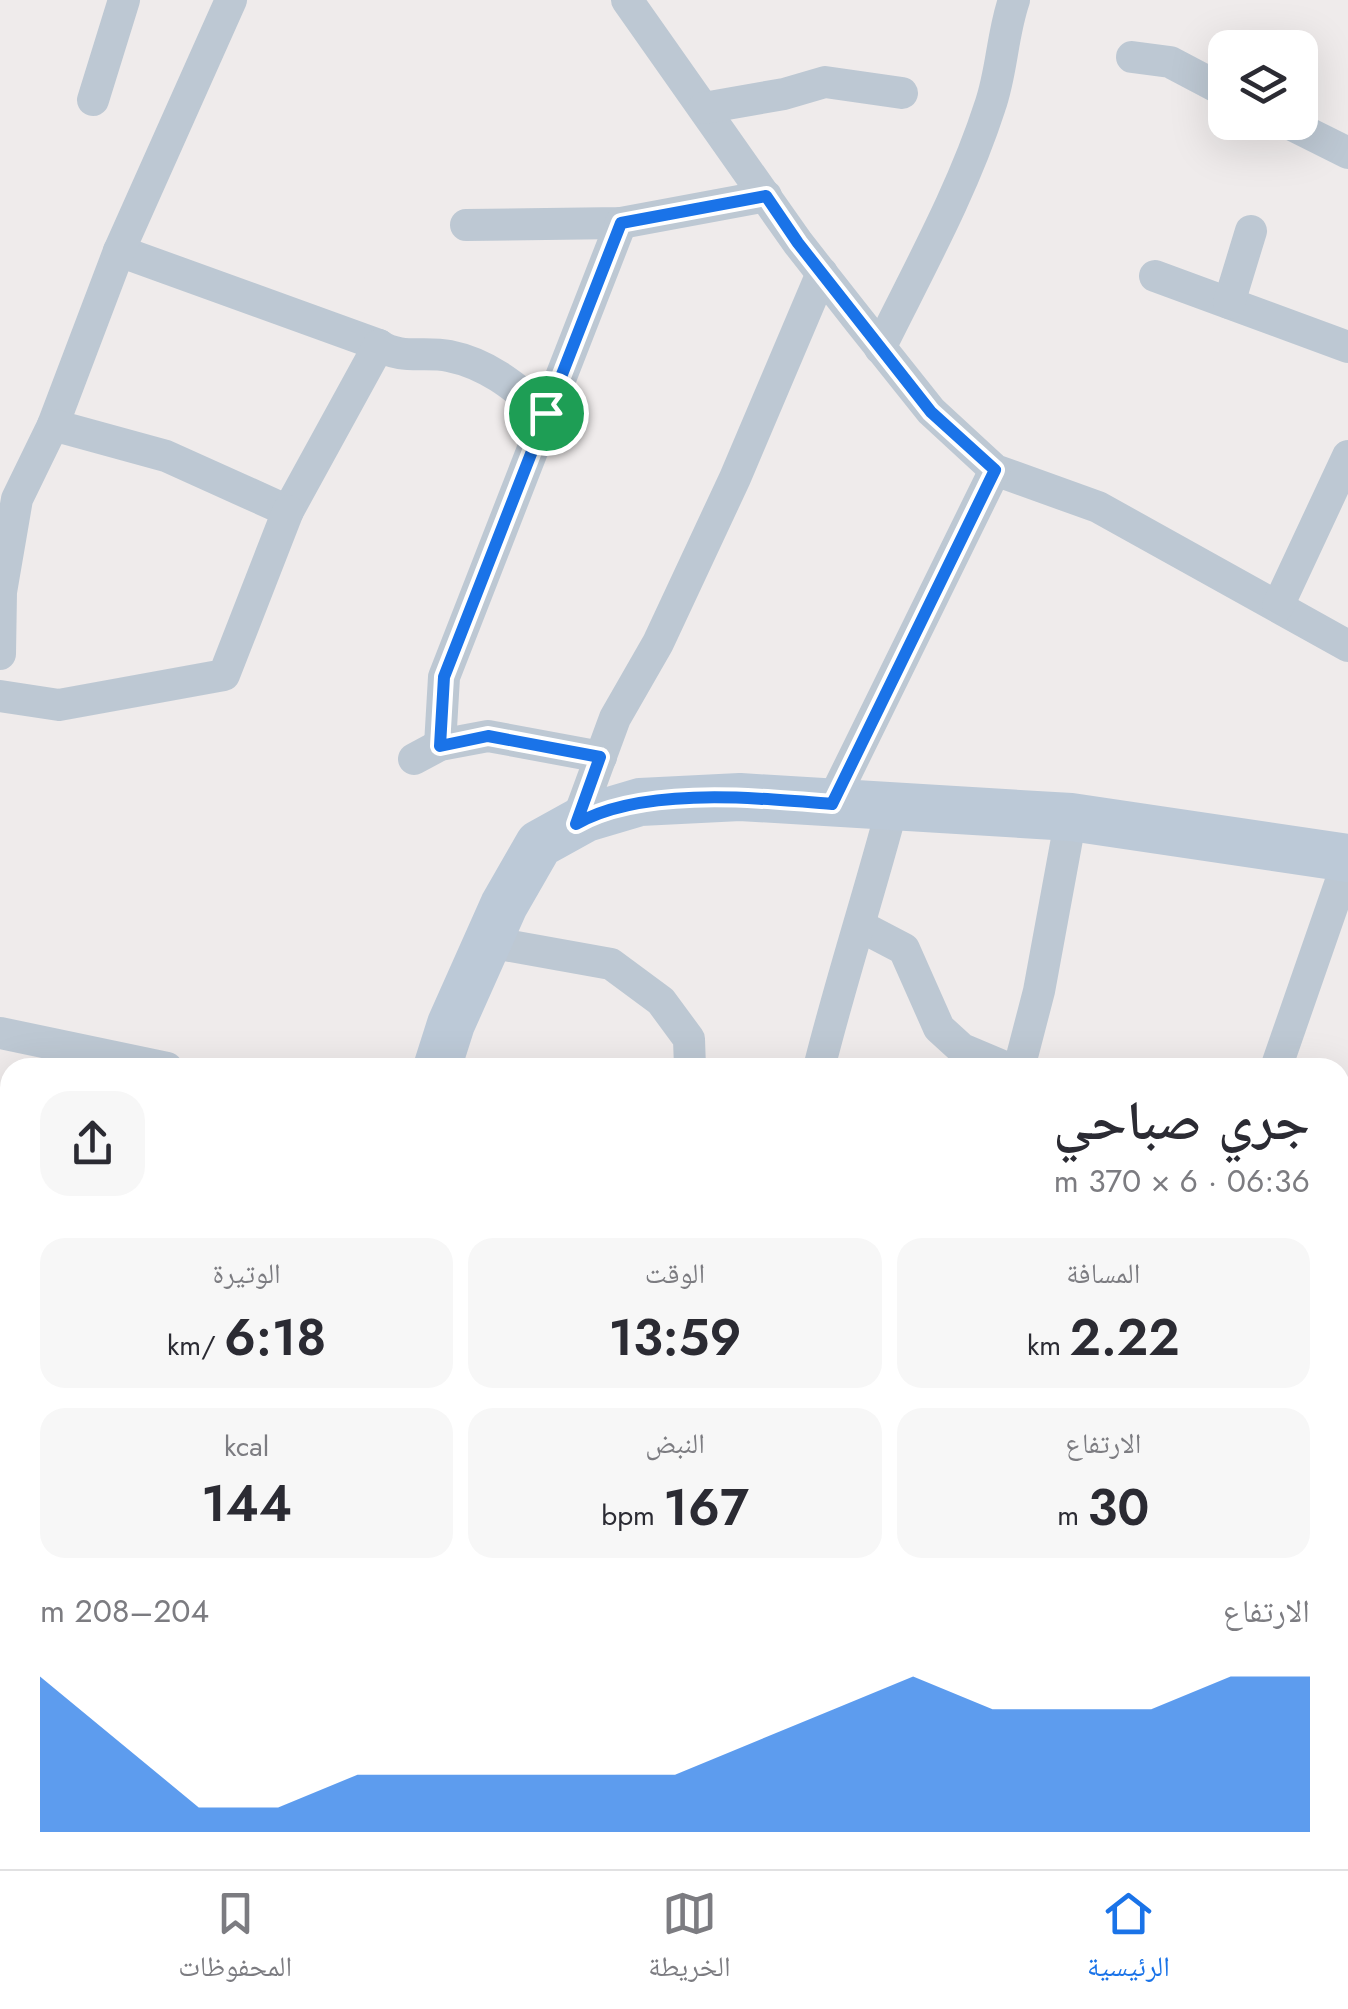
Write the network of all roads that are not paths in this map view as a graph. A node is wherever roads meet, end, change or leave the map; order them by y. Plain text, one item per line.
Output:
1 (124, 0) edge
2 (231, 0) edge
3 (627, 0) edge
4 (1014, 0) edge
5 (1132, 57) dead end
6 (1208, 83) edge
7 (902, 92) dead end
8 (94, 100) dead end
9 (704, 108) junction
10 (1318, 137) edge
11 (1348, 152) edge
12 (766, 196) junction
13 (621, 223) junction
14 (466, 225) dead end
15 (1250, 231) dead end
16 (119, 251) junction
17 (822, 273) junction
18 (1155, 276) dead end
19 (1229, 303) junction
20 (379, 345) junction
21 (1348, 347) edge
22 (880, 348) junction
23 (546, 413) junction
24 (54, 426) junction
25 (1348, 456) edge
26 (995, 470) junction
27 (288, 512) junction
28 (1278, 606) junction
29 (1348, 646) edge
30 (0, 654) edge
31 (0, 696) edge
32 (600, 757) junction
33 (832, 804) junction
34 (892, 808) junction
35 (1071, 818) junction
36 (576, 824) junction
37 (1348, 859) edge
38 (860, 926) junction
39 (488, 942) junction
40 (0, 1033) edge
41 (34, 1054) edge
42 (72, 1058) edge
43 (440, 1058) edge
44 (689, 1058) edge
45 (821, 1058) edge
46 (983, 1058) edge
47 (1021, 1058) edge
48 (1279, 1058) edge

1 - 8 street
2 - 16 street
3 - 9 street
4 - 22 street
5 - 6 street
7 - 9 street
9 - 12 street
10 - 11 street
12 - 13 street
12 - 17 street
13 - 14 street
13 - 23 street
15 - 19 street
16 - 20 street
16 - 24 street
17 - 22 street
17 - 32 street
18 - 19 street
19 - 21 street
20 - 23 street
20 - 27 street
22 - 26 street
23 - 32 street
24 - 27 street
24 - 30 street
25 - 28 street
26 - 28 street
26 - 33 street
27 - 31 street
28 - 29 street
32 - 36 street
33 - 34 street
33 - 36 street
34 - 35 street
34 - 38 street
35 - 37 street
35 - 47 street
36 - 39 street
37 - 48 street
38 - 45 street
38 - 46 street
39 - 43 street
39 - 44 street
40 - 41 street
41 - 42 street

